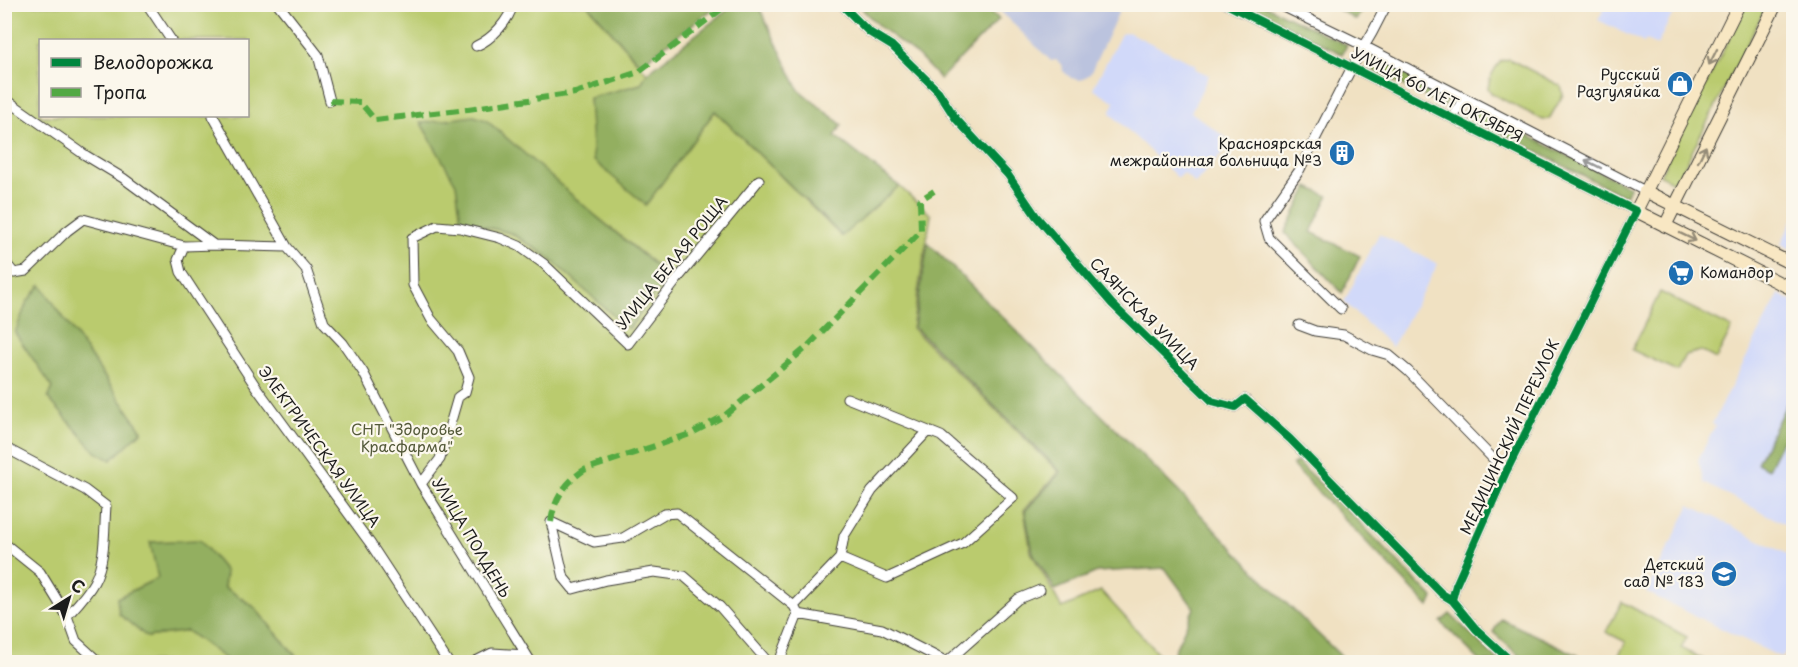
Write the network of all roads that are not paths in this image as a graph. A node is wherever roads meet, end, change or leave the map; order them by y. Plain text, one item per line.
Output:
1 (147, 4) edge
2 (279, 4) edge
3 (513, 4) edge
4 (841, 4) edge
5 (1226, 4) edge
6 (1278, 4) edge
7 (1387, 4) edge
8 (1739, 4) edge
9 (1776, 4) edge
10 (170, 39) edge
11 (476, 46) dead end
12 (1364, 46) junction
13 (1352, 67) junction
14 (4, 98) edge
15 (1462, 98) junction
16 (330, 101) dead end
17 (214, 117) edge
18 (1453, 119) junction
19 (759, 180) dead end
20 (1646, 191) junction
21 (1676, 206) junction
22 (1636, 211) junction
23 (1665, 226) junction
24 (213, 245) junction
25 (184, 246) junction
26 (287, 247) junction
27 (4, 261) edge
28 (1794, 265) edge
29 (1794, 290) edge
30 (1341, 309) dead end
31 (1299, 325) dead end
32 (847, 398) dead end
33 (928, 431) junction
34 (4, 447) edge
35 (1506, 472) junction
36 (421, 484) junction
37 (4, 543) edge
38 (840, 558) junction
39 (1040, 590) dead end
40 (1452, 600) junction
41 (796, 610) junction
42 (67, 616) junction
43 (528, 659) edge
44 (99, 663) edge
45 (448, 663) edge
46 (474, 663) edge
47 (768, 663) edge
48 (779, 663) edge
49 (1512, 663) edge

1 - 10 street
2 - 16 street
3 - 11 street
4 - 40 street, САЯНСКАЯ УЛИЦА
5 - 13 street, УЛИЦА 60 ЛЕТ ОКТЯБРЯ
6 - 12 street, УЛИЦА 60 ЛЕТ ОКТЯБРЯ
7 - 12 street
8 -> 20 main road, МЕДИЦИНСКИЙ ПЕРЕУЛОК
21 -> 9 main road
12 - 13 street
12 - 15 street, УЛИЦА 60 ЛЕТ ОКТЯБРЯ
13 - 18 street, УЛИЦА 60 ЛЕТ ОКТЯБРЯ
13 - 30 street
14 - 24 street
15 - 18 street
20 -> 15 street, УЛИЦА 60 ЛЕТ ОКТЯБРЯ
17 - 26 street, УЛИЦА ПОЛДЕНЬ
18 - 22 street, УЛИЦА 60 ЛЕТ ОКТЯБРЯ
19 - 36 street, УЛИЦА БЕЛАЯ РОЩА
20 - 21 main road, УЛИЦА 60 ЛЕТ ОКТЯБРЯ
20 - 22 main road, МЕДИЦИНСКИЙ ПЕРЕУЛОК
21 - 23 main road
21 - 28 main road, УЛИЦА 60 ЛЕТ ОКТЯБРЯ
22 - 23 main road, УЛИЦА 60 ЛЕТ ОКТЯБРЯ
22 - 35 street, МЕДИЦИНСКИЙ ПЕРЕУЛОК
23 -> 29 main road, УЛИЦА 60 ЛЕТ ОКТЯБРЯ
24 - 25 street
24 - 26 street
25 - 27 street
25 - 45 street, ЭЛЕКТРИЧЕСКАЯ УЛИЦА
26 - 36 street, УЛИЦА ПОЛДЕНЬ
31 - 35 street
32 - 33 street
33 - 38 street
33 - 38 street
34 - 42 street
35 - 40 street, МЕДИЦИНСКИЙ ПЕРЕУЛОК
36 - 43 street, УЛИЦА ПОЛДЕНЬ
37 - 42 street
38 - 41 street
39 - 41 street
40 - 49 street
41 - 47 street
41 - 48 street
42 - 44 street
43 - 46 street

